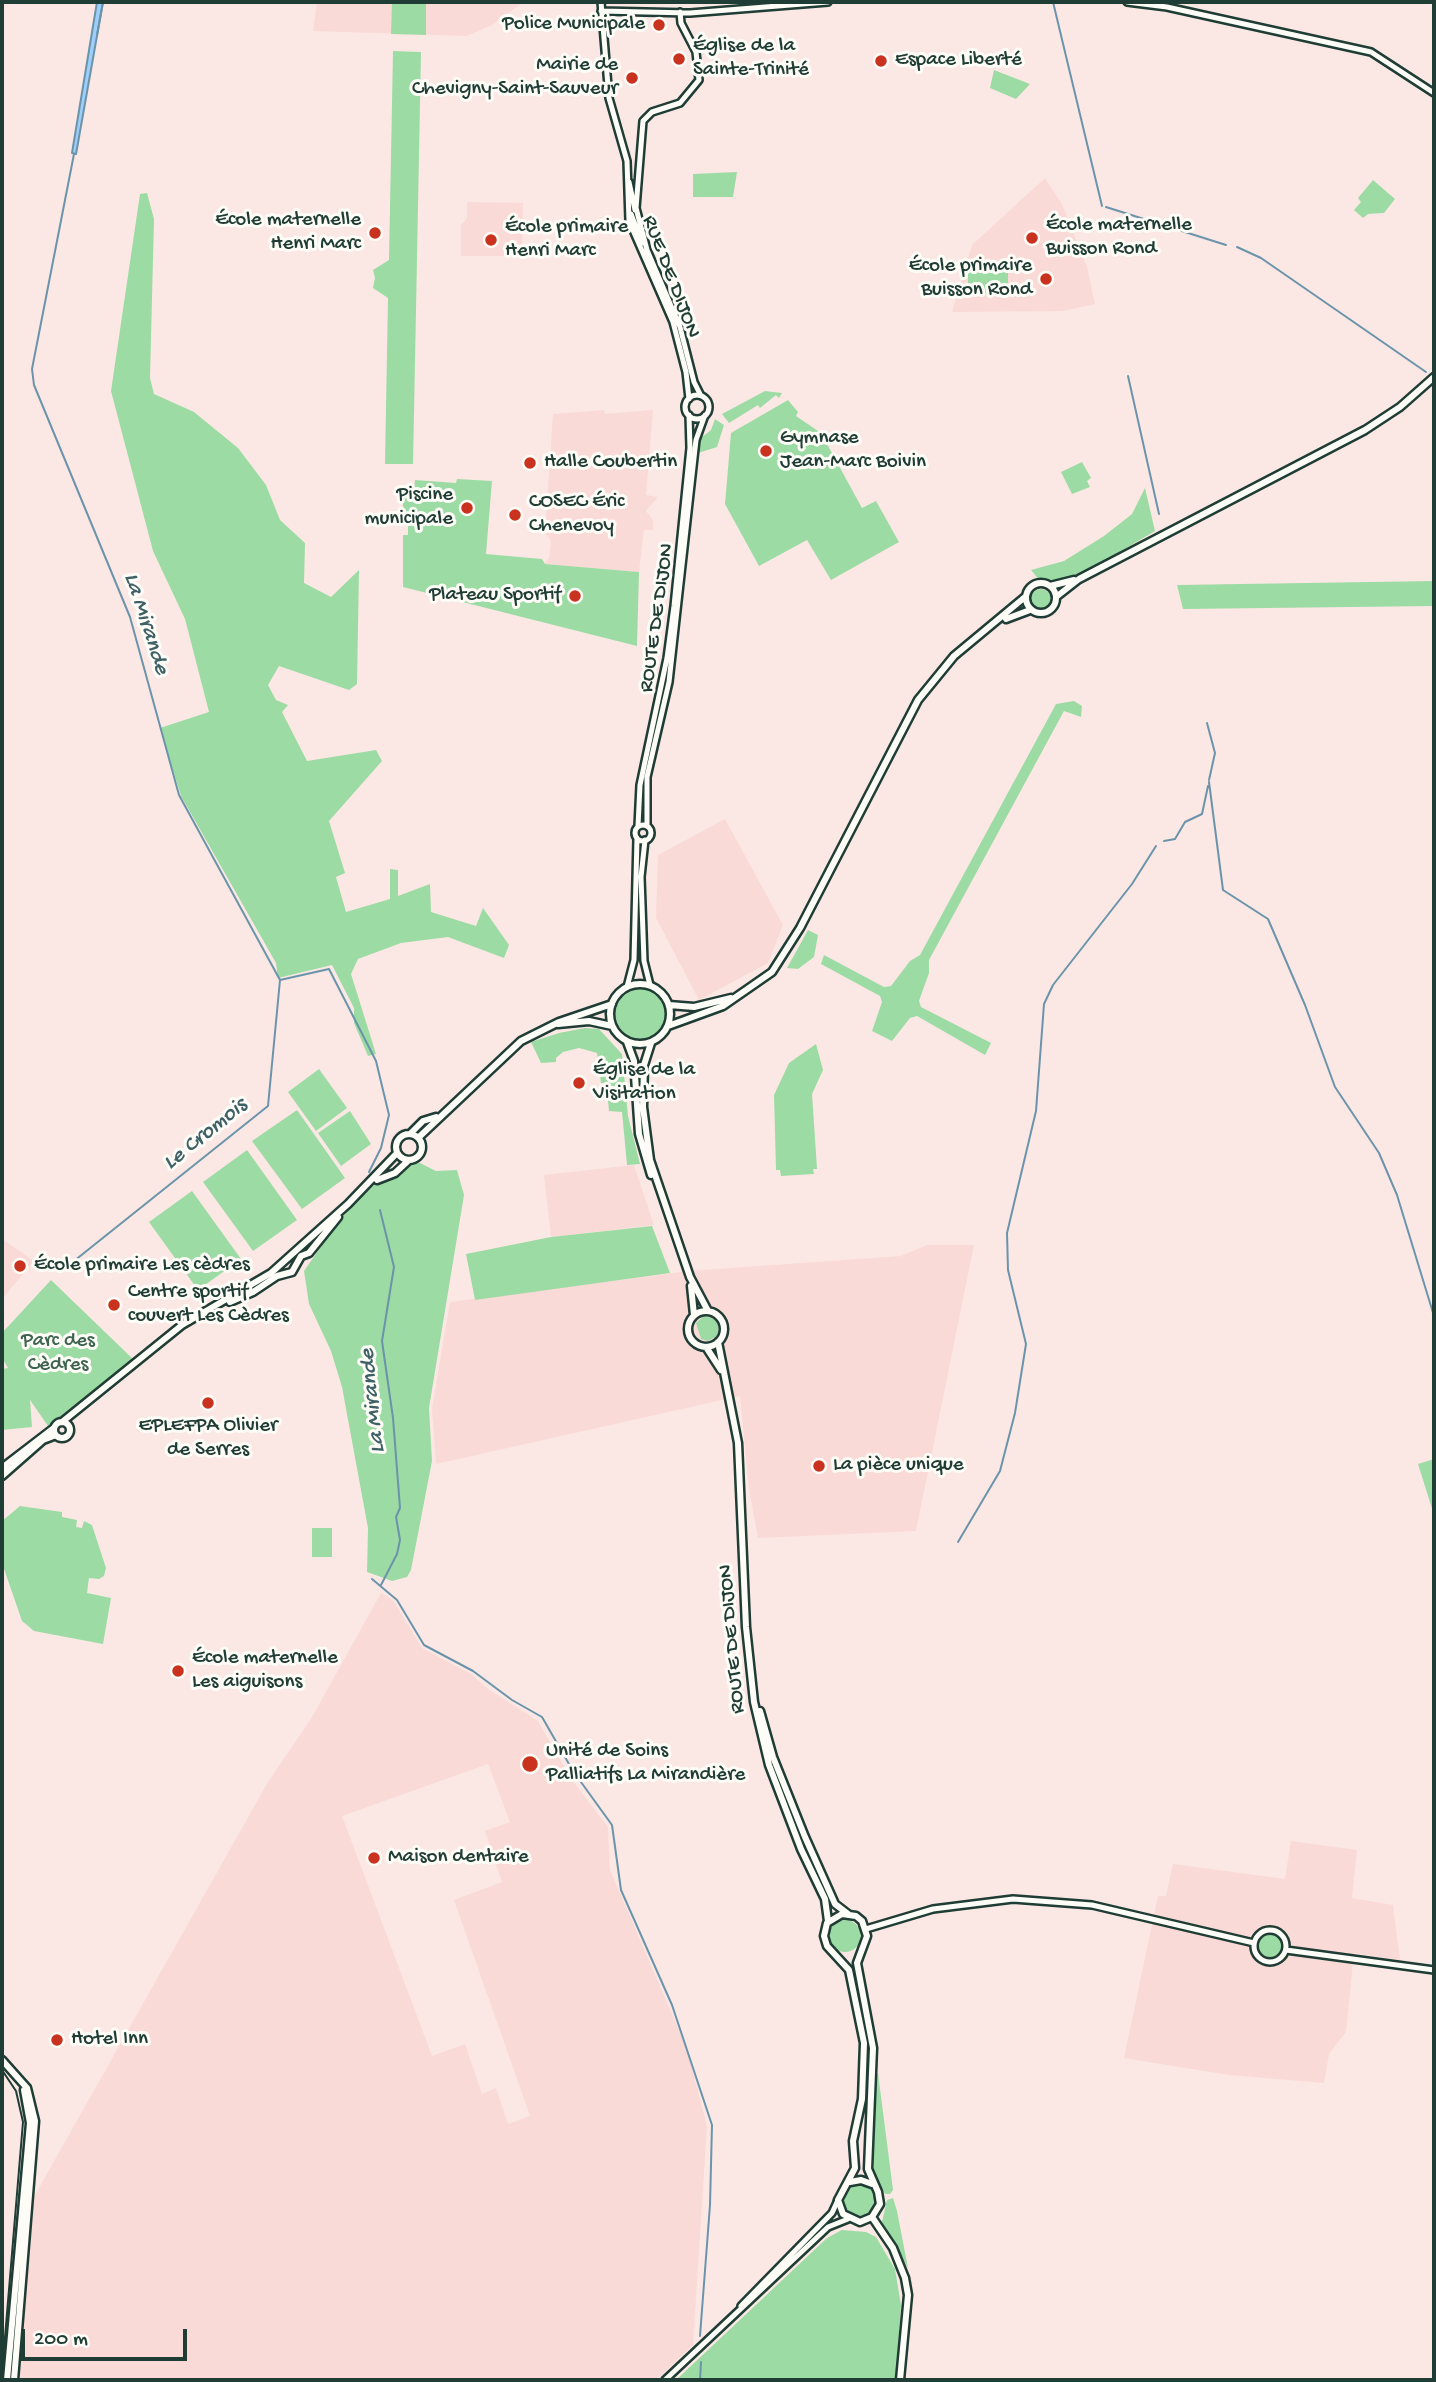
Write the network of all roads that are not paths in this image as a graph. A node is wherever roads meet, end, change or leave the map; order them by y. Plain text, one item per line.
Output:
1 (601, 2) edge
2 (828, 2) edge
3 (1127, 2) edge
4 (601, 11) junction
5 (680, 12) junction
6 (1434, 93) edge
7 (627, 177) junction
8 (629, 207) junction
9 (638, 220) junction
10 (647, 250) junction
11 (1434, 377) edge
12 (701, 396) junction
13 (689, 399) junction
14 (689, 415) junction
15 (705, 415) junction
16 (1079, 579) junction
17 (1049, 586) junction
18 (1025, 597) junction
19 (1056, 597) junction
20 (1030, 610) junction
21 (997, 622) junction
22 (638, 826) junction
23 (647, 826) junction
24 (637, 838) junction
25 (645, 840) junction
26 (650, 985) junction
27 (627, 987) junction
28 (750, 991) junction
29 (612, 1004) junction
30 (669, 1005) junction
31 (558, 1024) junction
32 (612, 1026) junction
33 (668, 1026) junction
34 (626, 1041) junction
35 (651, 1043) junction
36 (443, 1112) junction
37 (410, 1134) junction
38 (418, 1138) junction
39 (397, 1153) junction
40 (409, 1160) junction
41 (364, 1189) junction
42 (348, 1204) junction
43 (665, 1209) junction
44 (277, 1268) junction
45 (277, 1276) junction
46 (690, 1277) junction
47 (215, 1307) junction
48 (708, 1311) junction
49 (694, 1315) junction
50 (718, 1342) junction
51 (706, 1346) junction
52 (726, 1381) junction
53 (70, 1414) junction
54 (62, 1422) junction
55 (69, 1427) junction
56 (55, 1432) junction
57 (2, 1468) edge
58 (2, 1476) edge
59 (751, 1675) junction
60 (848, 1913) junction
61 (827, 1923) junction
62 (866, 1929) junction
63 (1254, 1943) junction
64 (1286, 1950) junction
65 (860, 1951) junction
66 (839, 1956) junction
67 (1434, 1970) edge
68 (2, 2060) edge
69 (13, 2069) junction
70 (850, 2182) junction
71 (872, 2184) junction
72 (838, 2200) junction
73 (872, 2217) junction
74 (848, 2219) junction
75 (732, 2317) junction
76 (7, 2380) edge
77 (13, 2380) edge
78 (665, 2380) edge
79 (900, 2380) edge

1 - 4 street, RUE DE DIJON
2 - 5 street
3 - 6 street
4 - 5 street
4 - 7 street, RUE DE DIJON
5 - 9 street, RUE DE DIJON
7 - 8 street, RUE DE DIJON
7 - 9 street, RUE DE DIJON
8 - 10 street, RUE DE DIJON
8 - 13 street, RUE DE DIJON
9 - 10 street, RUE DE DIJON
10 - 12 street, RUE DE DIJON
11 - 16 main road
12 - 13 street
12 - 15 street
13 - 14 street
14 - 15 street
14 - 22 street, ROUTE DE DIJON
15 - 23 street, ROUTE DE DIJON
16 - 17 main road
16 - 19 main road
17 - 18 main road
17 - 19 main road
18 - 20 main road
18 - 21 main road
19 - 20 main road
20 - 21 main road
21 - 28 main road
22 - 23 street
22 - 24 street, ROUTE DE DIJON
23 - 25 street, ROUTE DE DIJON
24 - 25 street
24 - 27 street, ROUTE DE DIJON
25 - 26 street, ROUTE DE DIJON
26 - 27 main road
26 - 30 main road
27 - 29 main road
28 - 30 main road
28 - 33 main road
29 - 31 main road
29 - 32 main road
30 - 33 main road
31 - 32 main road
31 - 36 main road
32 - 34 main road
33 - 35 main road
34 - 35 main road
34 - 43 main road
35 - 43 main road
36 - 37 main road
36 - 38 main road
37 - 38 main road
37 - 39 main road
38 - 40 main road
39 - 40 main road
39 - 41 main road
40 - 41 main road
41 - 42 main road
42 - 44 main road
42 - 45 main road
43 - 46 main road
44 - 45 main road
44 - 47 main road
45 - 47 main road
46 - 48 main road
46 - 49 main road
47 - 53 main road
48 - 49 main road
48 - 50 main road
49 - 51 main road
50 - 51 main road
50 - 52 main road, ROUTE DE DIJON
51 - 52 main road, ROUTE DE DIJON
52 - 59 main road, ROUTE DE DIJON
53 - 54 main road
53 - 55 main road
54 - 55 main road
54 - 56 main road
55 - 56 main road
56 - 57 main road
56 - 58 main road
59 - 60 main road
59 - 61 main road, ROUTE DE DIJON
60 - 61 main road
60 - 62 main road
61 - 66 main road
62 - 63 street
62 - 65 main road
63 - 64 street
63 - 64 street
64 - 67 street
65 - 66 main road
65 - 71 main road
66 - 70 main road
68 - 69 main road
69 - 76 main road
69 - 77 main road
70 - 71 main road
70 - 72 main road
71 - 73 main road
72 - 74 main road
72 - 75 street
73 - 74 main road
73 - 79 main road
74 - 75 street
75 - 78 street

